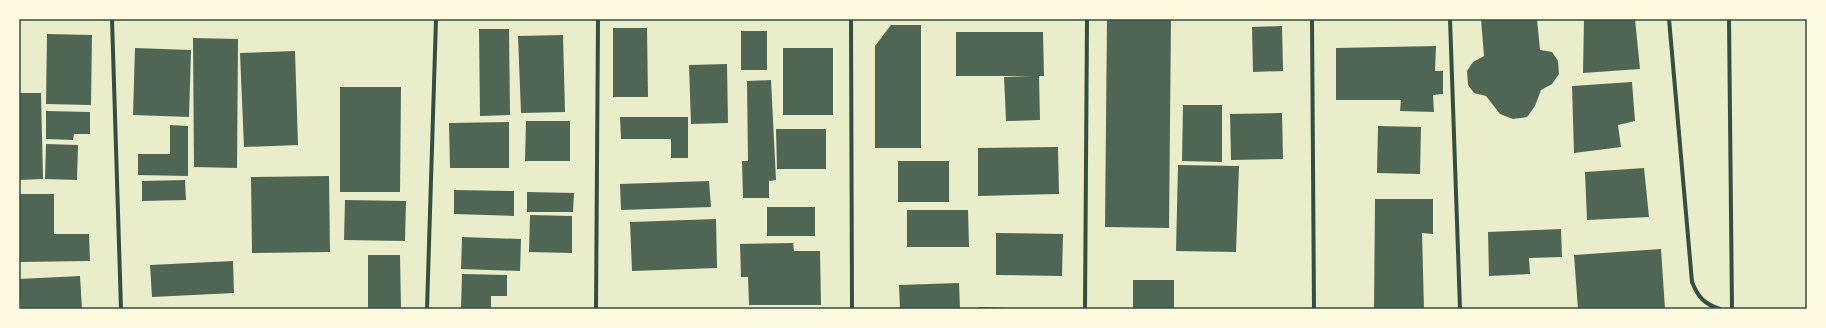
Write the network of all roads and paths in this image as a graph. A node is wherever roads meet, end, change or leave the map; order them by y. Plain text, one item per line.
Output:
1 (112, 19) edge
2 (436, 19) edge
3 (598, 19) edge
4 (851, 19) edge
5 (1087, 19) edge
6 (1312, 19) edge
7 (1450, 19) edge
8 (1669, 19) edge
9 (1729, 19) edge
10 (121, 309) edge
11 (427, 309) edge
12 (596, 309) edge
13 (852, 309) edge
14 (1085, 309) edge
15 (1314, 309) edge
16 (1460, 309) edge
17 (1720, 309) edge
18 (1732, 309) edge

1 - 10 street
2 - 11 street
3 - 12 street
4 - 13 street
5 - 14 street
6 - 15 street
7 - 16 street
8 - 17 street
9 - 18 street

